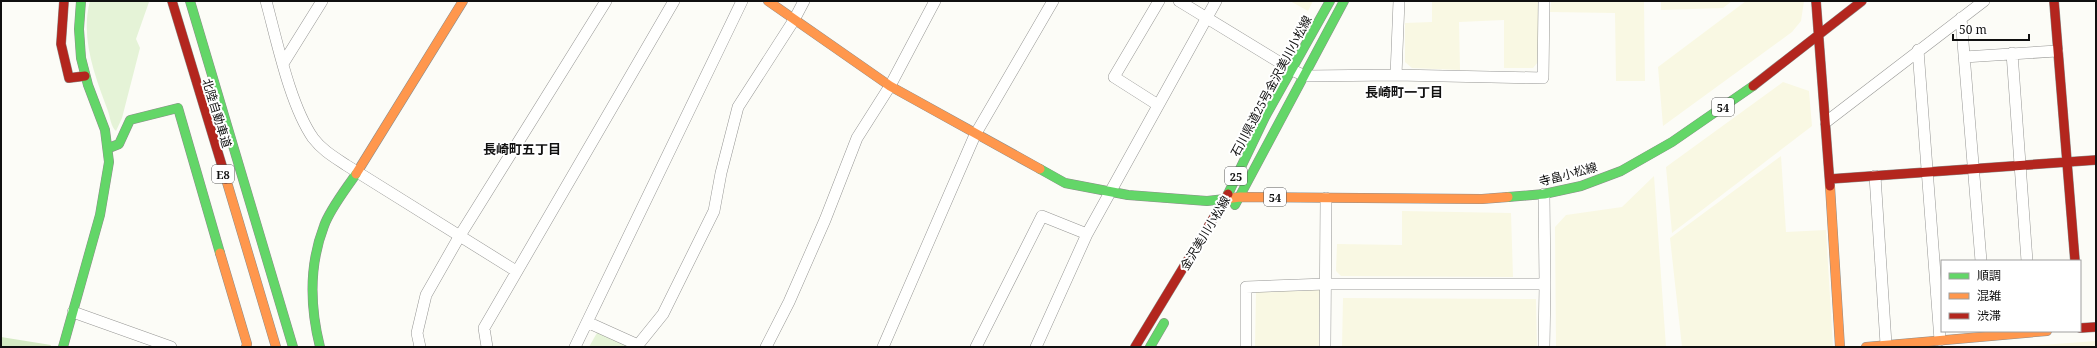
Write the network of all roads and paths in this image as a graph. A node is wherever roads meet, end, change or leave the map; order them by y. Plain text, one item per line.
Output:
1 (64, 1) edge
2 (81, 1) edge
3 (172, 1) edge
4 (190, 1) edge
5 (266, 1) edge
6 (322, 1) edge
7 (463, 1) edge
8 (606, 1) edge
9 (674, 1) edge
10 (742, 1) edge
11 (768, 1) edge
12 (804, 1) edge
13 (935, 1) edge
14 (1053, 1) edge
15 (1159, 1) edge
16 (1179, 1) edge
17 (1216, 1) edge
18 (1330, 1) edge
19 (1344, 1) edge
20 (1399, 1) edge
21 (1544, 1) edge
22 (1816, 1) edge
23 (1862, 1) edge
24 (1984, 1) edge
25 (2054, 1) edge
26 (1207, 17) junction
27 (1961, 18) junction
28 (794, 20) junction
29 (1818, 35) junction
30 (1918, 50) junction
31 (2057, 51) junction
32 (2012, 53) junction
33 (1964, 57) junction
34 (284, 62) junction
35 (1292, 70) junction
36 (1396, 75) junction
37 (85, 76) junction
38 (1305, 76) junction
39 (890, 86) junction
40 (1158, 105) junction
41 (1826, 122) junction
42 (976, 135) junction
43 (109, 148) junction
44 (2096, 160) edge
45 (2068, 162) junction
46 (2020, 165) junction
47 (1974, 169) junction
48 (1928, 172) junction
49 (357, 173) junction
50 (1875, 176) junction
51 (1830, 179) junction
52 (1110, 191) junction
53 (1544, 194) junction
54 (1240, 196) junction
55 (1326, 198) junction
56 (1225, 199) junction
57 (1228, 216) dead end
58 (1087, 234) junction
59 (459, 237) junction
60 (1981, 260) edge
61 (2027, 260) edge
62 (2075, 260) edge
63 (516, 271) junction
64 (1326, 284) junction
65 (1545, 284) junction
66 (73, 312) junction
67 (1170, 314) dead end
68 (587, 322) junction
69 (2096, 327) edge
70 (2081, 328) edge
71 (2033, 332) edge
72 (1986, 333) edge
73 (1940, 340) junction
74 (1886, 344) junction
75 (63, 347) edge
76 (171, 347) edge
77 (246, 347) edge
78 (276, 347) edge
79 (293, 347) edge
80 (320, 347) edge
81 (420, 347) edge
82 (487, 347) edge
83 (575, 347) edge
84 (766, 347) edge
85 (883, 347) edge
86 (976, 347) edge
87 (1036, 347) edge
88 (1135, 347) edge
89 (1150, 347) edge
90 (1246, 347) edge
91 (1325, 347) edge
92 (1544, 347) edge
93 (1840, 347) edge
94 (1866, 347) edge

1 - 37 main road
2 - 37 main road
3 - 78 main road, 北陸自動車道 / E8
4 - 79 main road, 北陸自動車道 / E8
5 - 34 street
6 - 34 street
7 - 49 main road
8 - 59 street
9 - 63 street
10 - 68 street
11 - 28 main road, 寺畠小松線
12 - 28 street
13 - 39 street
14 - 42 street
15 - 40 street
16 - 26 street
17 - 26 street
18 - 35 main road, 石川県道25号金沢美川小松線 / 25
19 - 38 main road, 金沢美川小松線 / 25
20 - 36 street
21 - 36 street
22 - 29 main road
23 - 29 main road, 寺畠小松線 / 54
24 - 27 street
25 - 31 main road
26 - 35 street
26 - 40 street
27 - 30 street
27 - 33 street
28 - 39 main road, 寺畠小松線
28 - 68 street
29 - 41 main road
29 - 53 main road, 寺畠小松線 / 54
30 - 41 street
30 - 48 street
31 - 32 street
31 - 45 main road
32 - 33 street
32 - 46 street
33 - 47 street
34 - 49 street
35 - 38 street
35 - 56 main road, 石川県道25号金沢美川小松線 / 25
36 - 38 street
37 - 43 main road
38 - 54 main road, 金沢美川小松線 / 25
39 - 42 main road, 寺畠小松線
39 - 84 street
40 - 52 street
41 - 51 main road
42 - 52 main road, 寺畠小松線
42 - 85 street
43 - 66 main road
43 - 77 main road
44 - 45 main road
45 - 46 main road
45 - 62 main road
46 - 47 main road
46 - 61 street
47 - 48 main road
47 - 60 street
48 - 50 main road
48 - 73 street
49 - 59 street
49 - 80 main road
50 - 51 main road
50 - 74 street
51 - 93 main road
52 - 56 main road, 寺畠小松線
52 - 58 street
53 - 55 main road, 寺畠小松線 / 54
53 - 65 street
54 - 55 main road, 寺畠小松線 / 54
54 - 56 main road, 寺畠小松線 / 54
54 - 57 main road, 金沢美川小松線 / 25
55 - 64 street
56 - 88 main road, 石川県道25号金沢美川小松線 / 25
58 - 86 street
58 - 87 street
59 - 63 street
59 - 81 street
63 - 82 street
64 - 65 street
64 - 90 street
64 - 91 street
65 - 92 street
66 - 75 main road
66 - 76 street
67 - 89 main road
68 - 83 street
69 - 70 main road
71 - 72 main road
72 - 73 main road
73 - 74 main road
74 - 94 main road

